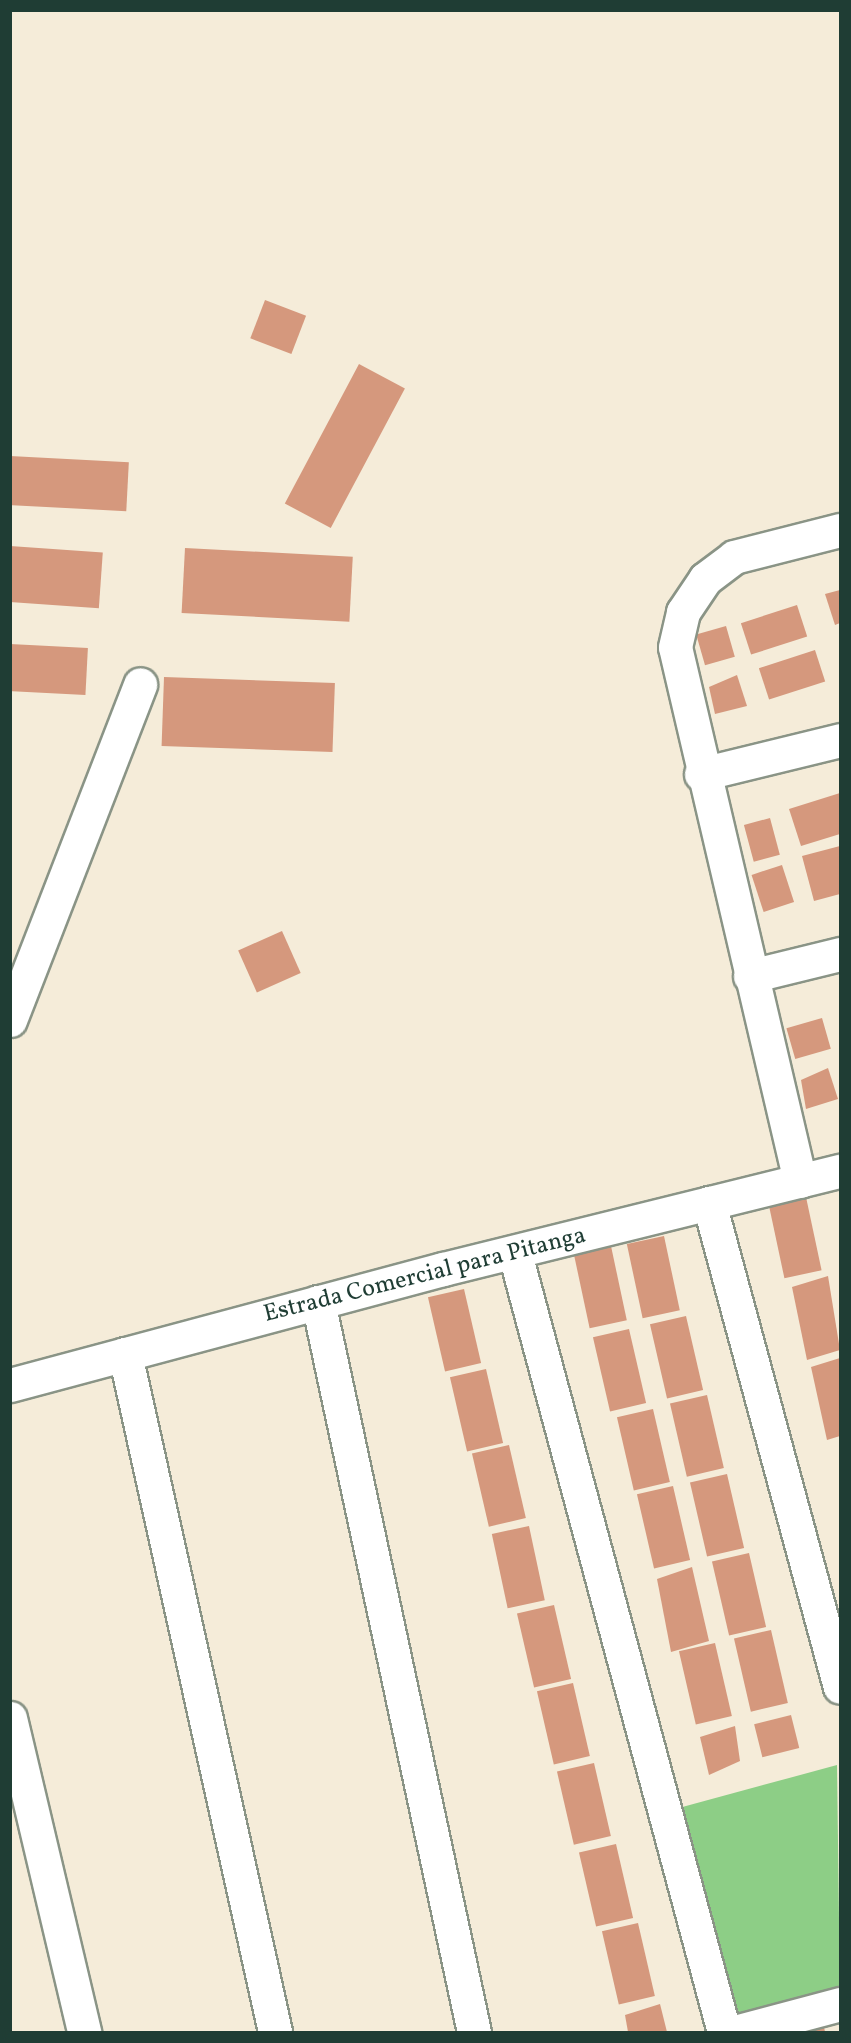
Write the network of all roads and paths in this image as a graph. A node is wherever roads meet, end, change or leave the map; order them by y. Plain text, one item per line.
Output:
1 (840, 530) edge
2 (140, 684) dead end
3 (840, 740) edge
4 (701, 774) junction
5 (840, 954) edge
6 (750, 976) junction
7 (10, 1020) edge
8 (839, 1176) edge
9 (800, 1181) junction
10 (709, 1203) junction
11 (515, 1254) junction
12 (318, 1302) junction
13 (125, 1354) junction
14 (10, 1385) edge
15 (840, 1687) edge
16 (10, 1718) edge
17 (840, 2004) edge
18 (84, 2032) edge
19 (275, 2032) edge
20 (474, 2032) edge
21 (724, 2032) edge
22 (735, 2032) edge

1 - 4 street
2 - 7 street
3 - 4 street
4 - 6 street
5 - 6 street
6 - 9 street
8 - 9 street, Estrada Comercial para Pitanga
9 - 10 street, Estrada Comercial para Pitanga
10 - 11 street, Estrada Comercial para Pitanga
10 - 15 street
11 - 12 street, Estrada Comercial para Pitanga
11 - 21 street
12 - 13 street, Estrada Comercial para Pitanga
12 - 20 street
13 - 14 street, Estrada Comercial para Pitanga
13 - 19 street
16 - 18 street
17 - 22 street

